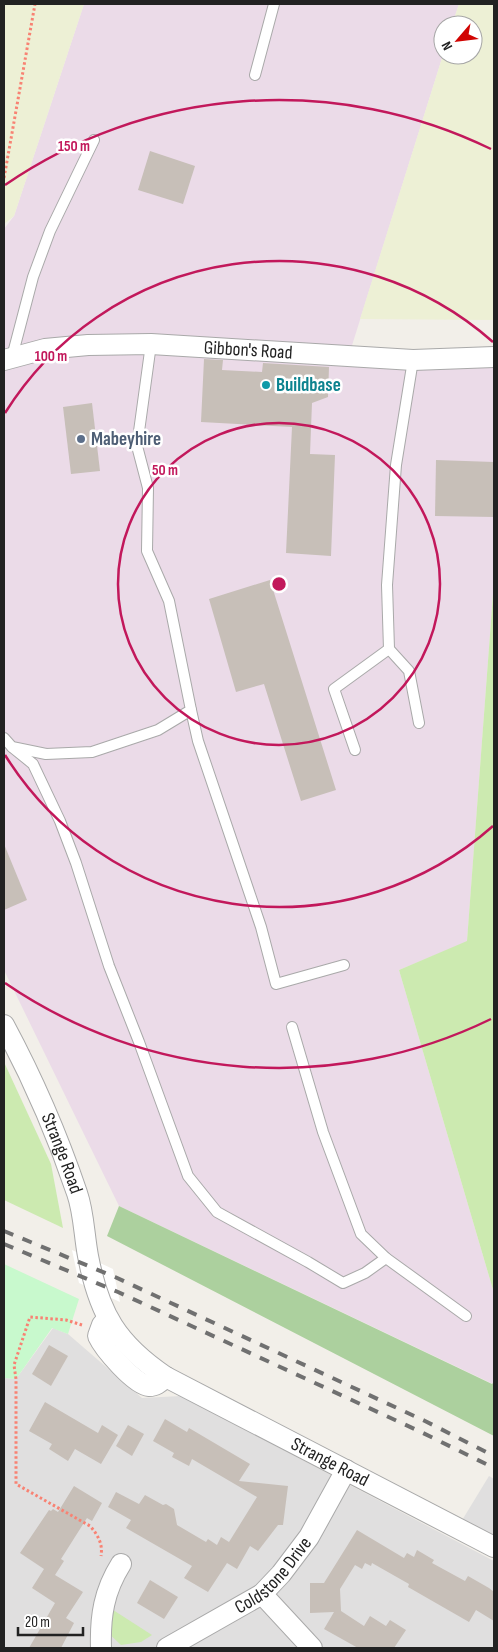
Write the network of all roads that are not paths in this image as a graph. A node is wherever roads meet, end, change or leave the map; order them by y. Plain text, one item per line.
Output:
1 (274, 4) edge
2 (255, 75) dead end
3 (94, 140) dead end
4 (151, 344) junction
5 (494, 357) edge
6 (8, 359) edge
7 (413, 360) junction
8 (389, 649) junction
9 (191, 710) junction
10 (419, 723) dead end
11 (4, 738) edge
12 (12, 747) junction
13 (355, 750) dead end
14 (344, 965) dead end
15 (4, 1025) edge
16 (292, 1027) dead end
17 (386, 1258) junction
18 (466, 1316) dead end
19 (346, 1470) junction
20 (494, 1548) edge
21 (110, 1571) road end
22 (262, 1594) junction
23 (102, 1648) edge
24 (167, 1648) edge
25 (312, 1648) edge

1 - 2 lane
3 - 6 lane
4 - 6 street, Gibbon's Road
4 - 7 street, Gibbon's Road
4 - 9 lane
5 - 7 street, Gibbon's Road
7 - 8 lane
8 - 10 lane
8 - 13 lane
9 - 12 lane
9 - 14 lane
11 - 12 lane
12 - 17 lane
15 - 19 street, Strange Road
16 - 17 lane
17 - 18 lane
19 - 20 street, Strange Road
19 - 22 street, Coldstone Drive
21 - 23 street
22 - 24 street, Coldstone Drive
22 - 25 street

